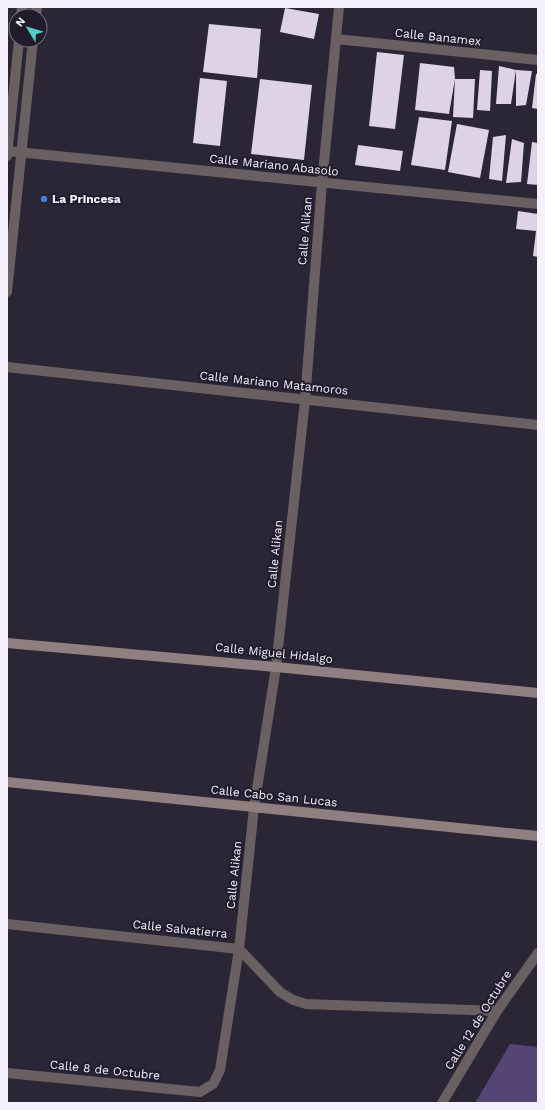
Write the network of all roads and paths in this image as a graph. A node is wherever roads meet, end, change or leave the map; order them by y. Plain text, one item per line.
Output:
1 (339, 7) edge
2 (336, 39) junction
3 (18, 48) edge
4 (32, 48) edge
5 (538, 60) edge
6 (7, 151) edge
7 (21, 152) junction
8 (7, 156) edge
9 (322, 183) junction
10 (538, 204) edge
11 (7, 292) edge
12 (7, 367) edge
13 (305, 400) junction
14 (538, 425) edge
15 (7, 643) edge
16 (276, 666) junction
17 (538, 693) edge
18 (7, 782) edge
19 (254, 808) junction
20 (538, 836) edge
21 (7, 924) edge
22 (239, 948) junction
23 (538, 953) edge
24 (497, 1011) junction
25 (7, 1073) edge
26 (200, 1092) joint
27 (442, 1103) edge

1 - 2 street, Calle Alikan
2 - 5 street, Calle Banamex
2 - 9 street, Calle Alikan
3 - 6 street
4 - 7 street
6 - 7 street, Calle Mariano Abasolo
6 - 8 street
7 - 9 street, Calle Mariano Abasolo
7 - 11 street
9 - 10 street, Calle Mariano Abasolo
9 - 13 street, Calle Alikan
12 - 13 street, Calle Mariano Matamoros
13 - 14 street, Calle Mariano Matamoros
13 - 16 street, Calle Alikan
15 - 16 main road, Calle Miguel Hidalgo
16 - 17 main road, Calle Miguel Hidalgo
16 - 19 street, Calle Alikan
18 - 19 main road, Calle Cabo San Lucas
19 - 20 main road, Calle Cabo San Lucas
19 - 22 street, Calle Alikan
21 - 22 street, Calle Salvatierra
22 - 24 street, Calle Salvatierra
22 - 26 street, Calle Alikan
23 - 24 street, Calle 12 de Octubre
24 - 27 street, Calle 12 de Octubre
25 - 26 street, Calle 8 de Octubre

